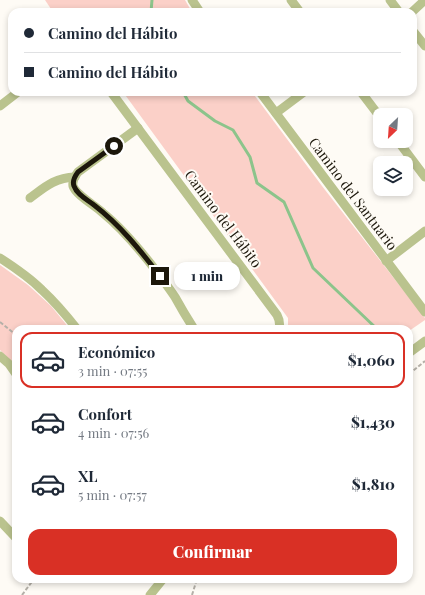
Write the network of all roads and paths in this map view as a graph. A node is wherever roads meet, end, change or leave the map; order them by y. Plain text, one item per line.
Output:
1 (425, 0) edge
2 (416, 8) edge
3 (417, 36) edge
4 (425, 46) edge
5 (13, 96) edge
6 (114, 96) edge
7 (263, 96) edge
8 (299, 96) edge
9 (364, 96) edge
10 (0, 106) edge
11 (373, 108) edge
12 (276, 113) junction
13 (138, 128) junction
14 (403, 148) edge
15 (75, 177) junction
16 (425, 177) edge
17 (30, 198) dead end
18 (425, 231) edge
19 (0, 258) edge
20 (386, 261) junction
21 (425, 312) edge
22 (0, 322) edge
23 (74, 325) edge
24 (192, 325) edge
25 (280, 325) edge
26 (12, 332) edge
27 (425, 341) edge
28 (413, 350) edge
29 (0, 356) edge
30 (425, 361) edge
31 (12, 368) edge
32 (413, 371) edge
33 (0, 520) edge
34 (12, 534) edge
35 (31, 583) edge
36 (160, 583) edge
37 (196, 583) edge
38 (22, 595) edge
39 (150, 595) edge
40 (192, 595) edge

1 - 2 street
3 - 4 street
5 - 10 street
6 - 13 street, Camino del Hábito
7 - 12 street, Camino del Santuario
8 - 12 street
9 - 11 street
12 - 20 street, Camino del Santuario
13 - 15 street
13 - 25 street, Camino del Hábito
14 - 16 street
15 - 17 street
15 - 24 street
18 - 20 street
19 - 23 street
20 - 21 street, Camino del Santuario
22 - 26 path
27 - 28 street
29 - 31 street
30 - 32 path
33 - 34 street
35 - 38 path
36 - 39 street
37 - 40 path

